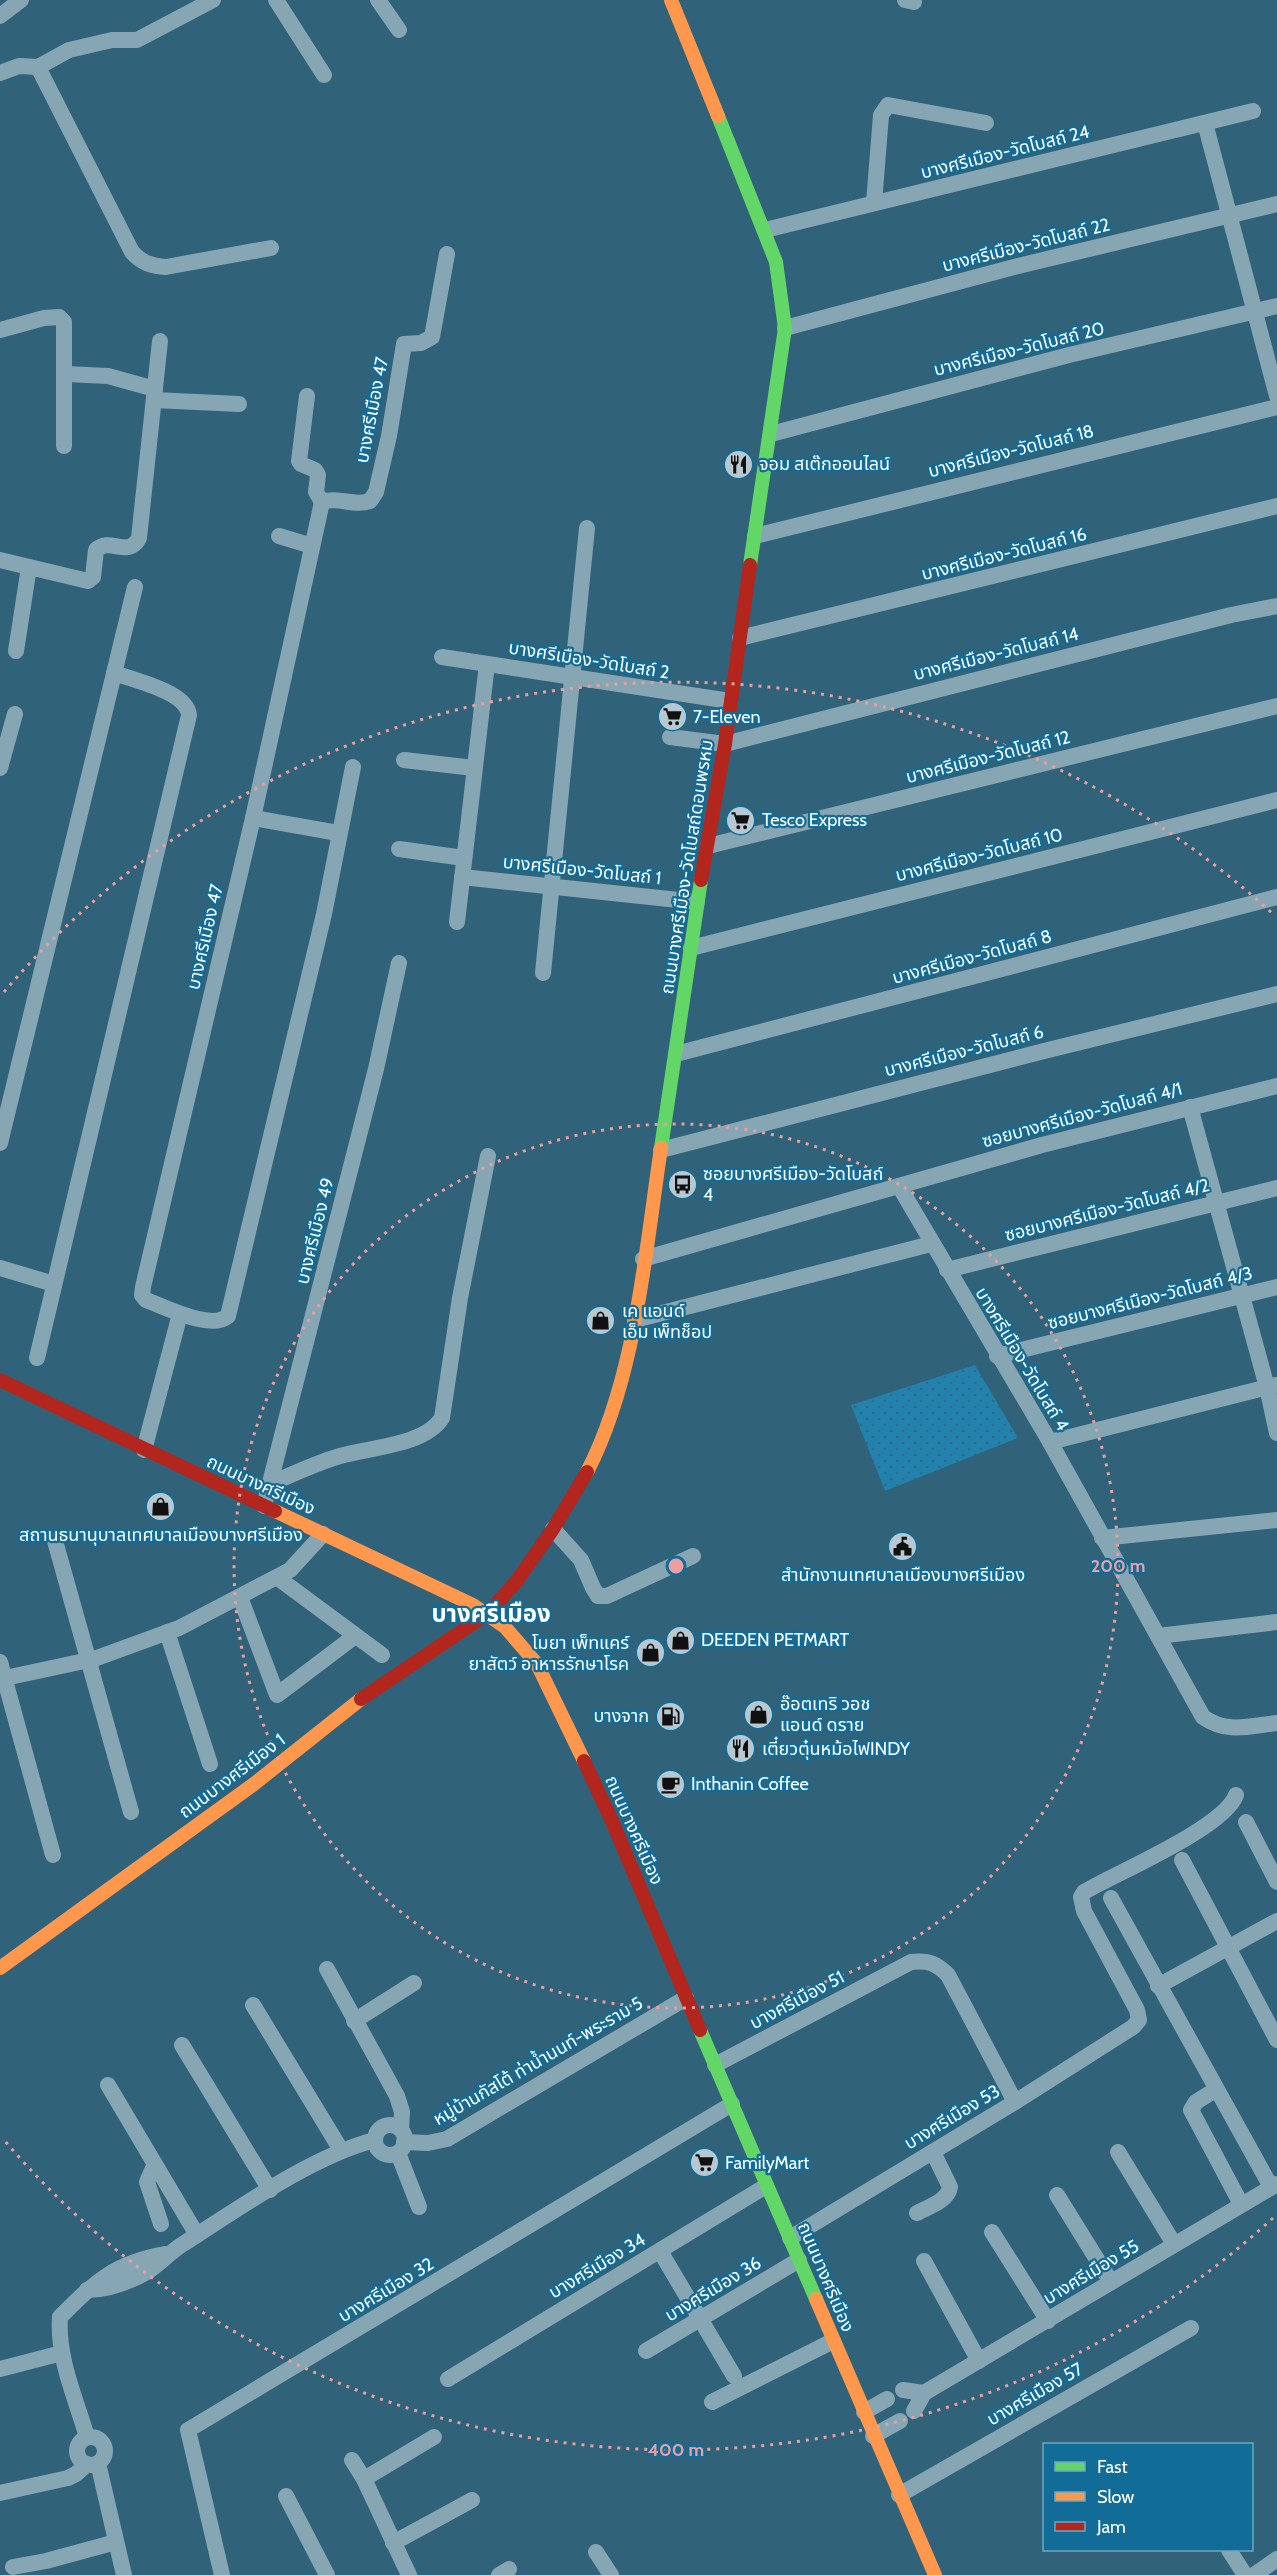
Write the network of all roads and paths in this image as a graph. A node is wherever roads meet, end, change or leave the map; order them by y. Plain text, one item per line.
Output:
1 (21, 0) edge
2 (213, 0) edge
3 (276, 0) edge
4 (378, 0) edge
5 (671, 0) edge
6 (0, 16) edge
7 (399, 30) dead end
8 (38, 67) junction
9 (0, 73) edge
10 (324, 75) dead end
11 (1253, 111) dead end
12 (986, 123) dead end
13 (1205, 123) junction
14 (874, 203) junction
15 (1277, 204) edge
16 (1229, 216) junction
17 (765, 230) junction
18 (270, 248) dead end
19 (447, 254) dead end
20 (1277, 306) edge
21 (1254, 311) junction
22 (785, 328) junction
23 (0, 330) edge
24 (160, 341) dead end
25 (66, 374) junction
26 (154, 394) junction
27 (307, 396) dead end
28 (1277, 396) edge
29 (239, 404) dead end
30 (1277, 407) edge
31 (771, 434) junction
32 (64, 446) dead end
33 (322, 502) junction
34 (1277, 506) edge
35 (587, 528) dead end
36 (279, 536) dead end
37 (755, 536) junction
38 (312, 546) junction
39 (0, 560) edge
40 (29, 567) junction
41 (135, 587) dead end
42 (1277, 606) edge
43 (740, 638) junction
44 (16, 651) dead end
45 (442, 657) dead end
46 (487, 664) junction
47 (114, 673) junction
48 (572, 678) junction
49 (730, 701) junction
50 (1277, 706) edge
51 (15, 714) dead end
52 (670, 737) dead end
53 (725, 744) junction
54 (404, 760) dead end
55 (353, 767) dead end
56 (0, 768) edge
57 (474, 768) junction
58 (1277, 800) edge
59 (253, 818) junction
60 (338, 833) junction
61 (708, 846) junction
62 (399, 849) dead end
63 (464, 858) junction
64 (462, 877) junction
65 (553, 887) junction
66 (1277, 897) edge
67 (697, 902) junction
68 (457, 922) dead end
69 (691, 948) junction
70 (399, 963) dead end
71 (543, 972) dead end
72 (1277, 994) edge
73 (676, 1054) junction
74 (1277, 1086) edge
75 (1190, 1107) junction
76 (0, 1143) edge
77 (661, 1150) junction
78 (488, 1156) dead end
79 (898, 1186) junction
80 (1277, 1188) edge
81 (1217, 1203) junction
82 (931, 1244) junction
83 (643, 1259) junction
84 (0, 1268) edge
85 (947, 1270) junction
86 (54, 1284) junction
87 (1277, 1287) edge
88 (1241, 1296) junction
89 (180, 1314) junction
90 (635, 1320) junction
91 (997, 1356) junction
92 (37, 1359) dead end
93 (0, 1380) edge
94 (1272, 1386) edge
95 (1277, 1433) edge
96 (1050, 1442) junction
97 (144, 1450) junction
98 (270, 1484) junction
99 (264, 1506) junction
100 (1277, 1520) edge
101 (553, 1529) junction
102 (323, 1534) junction
103 (1102, 1539) junction
104 (55, 1540) dead end
105 (693, 1556) dead end
106 (278, 1578) junction
107 (240, 1597) junction
108 (487, 1614) junction
109 (1277, 1622) edge
110 (167, 1632) junction
111 (355, 1636) junction
112 (1158, 1636) junction
113 (382, 1654) dead end
114 (88, 1660) junction
115 (0, 1662) edge
116 (4, 1678) junction
117 (1277, 1723) edge
118 (210, 1764) dead end
119 (1236, 1795) dead end
120 (130, 1812) dead end
121 (1246, 1822) dead end
122 (52, 1854) dead end
123 (1182, 1860) dead end
124 (1277, 1882) edge
125 (1111, 1898) dead end
126 (1277, 1921) edge
127 (1228, 1947) junction
128 (0, 1968) edge
129 (327, 1969) dead end
130 (414, 1983) dead end
131 (1158, 1986) junction
132 (686, 1998) junction
133 (253, 2005) dead end
134 (354, 2021) junction
135 (1277, 2040) edge
136 (182, 2044) dead end
137 (715, 2065) junction
138 (108, 2085) dead end
139 (1215, 2090) junction
140 (1015, 2102) junction
141 (732, 2104) junction
142 (375, 2140) junction
143 (401, 2141) junction
144 (340, 2150) junction
145 (933, 2152) junction
146 (1118, 2152) dead end
147 (154, 2166) junction
148 (766, 2186) junction
149 (1274, 2186) edge
150 (270, 2190) junction
151 (1057, 2195) dead end
152 (1241, 2204) junction
153 (418, 2207) dead end
154 (917, 2213) dead end
155 (161, 2224) dead end
156 (992, 2232) dead end
157 (197, 2235) junction
158 (790, 2238) junction
159 (1174, 2244) junction
160 (660, 2251) junction
161 (799, 2260) junction
162 (924, 2261) dead end
163 (1111, 2282) junction
164 (701, 2320) junction
165 (1048, 2321) junction
166 (1191, 2328) dead end
167 (833, 2341) junction
168 (646, 2352) dead end
169 (62, 2353) junction
170 (979, 2361) junction
171 (0, 2369) edge
172 (734, 2376) dead end
173 (448, 2379) dead end
174 (903, 2390) dead end
175 (924, 2393) junction
176 (887, 2398) dead end
177 (712, 2402) dead end
178 (914, 2411) dead end
179 (864, 2412) junction
180 (900, 2421) dead end
181 (873, 2436) junction
182 (434, 2437) dead end
183 (352, 2460) dead end
184 (92, 2463) junction
185 (364, 2479) junction
186 (0, 2493) edge
187 (899, 2495) junction
188 (286, 2496) dead end
189 (472, 2500) dead end
190 (116, 2542) junction
191 (393, 2543) junction
192 (1230, 2551) edge
193 (596, 2552) dead end
194 (1277, 2559) edge
195 (13, 2567) dead end
196 (47, 2568) edge
197 (124, 2575) edge
198 (222, 2575) edge
199 (327, 2575) edge
200 (409, 2575) edge
201 (611, 2575) edge
202 (935, 2575) edge
203 (1245, 2575) edge
204 (1254, 2575) edge

1 - 6 street
2 - 8 street
3 - 10 street
4 - 7 street
5 - 17 street, ถนนบางศรีเมือง-วัดโบสถ์ดอนพรหม
8 - 9 street
8 - 18 street
11 - 13 street, บางศรีเมือง-วัดโบสถ์ 24
12 - 14 street
13 - 14 street, บางศรีเมือง-วัดโบสถ์ 24
13 - 16 street
14 - 17 street, บางศรีเมือง-วัดโบสถ์ 24
15 - 16 street, บางศรีเมือง-วัดโบสถ์ 22
16 - 21 street
16 - 22 street, บางศรีเมือง-วัดโบสถ์ 22
17 - 22 street, ถนนบางศรีเมือง-วัดโบสถ์ดอนพรหม
19 - 33 street, บางศรีเมือง 47
20 - 21 street, บางศรีเมือง-วัดโบสถ์ 20
21 - 28 street
21 - 31 street, บางศรีเมือง-วัดโบสถ์ 20
22 - 31 street, ถนนบางศรีเมือง-วัดโบสถ์ดอนพรหม
23 - 25 street
24 - 26 street
25 - 26 street
25 - 32 street
26 - 29 street
26 - 40 street
27 - 33 street
30 - 37 street, บางศรีเมือง-วัดโบสถ์ 18
31 - 37 street, ถนนบางศรีเมือง-วัดโบสถ์ดอนพรหม
33 - 38 street, บางศรีเมือง 47
34 - 43 street, บางศรีเมือง-วัดโบสถ์ 16
35 - 48 street
36 - 38 street
37 - 43 street, ถนนบางศรีเมือง-วัดโบสถ์ดอนพรหม
38 - 59 street, บางศรีเมือง 47
39 - 40 street
40 - 44 street
41 - 47 street
42 - 53 street, บางศรีเมือง-วัดโบสถ์ 14
43 - 49 street, ถนนบางศรีเมือง-วัดโบสถ์ดอนพรหม
45 - 46 street, บางศรีเมือง-วัดโบสถ์ 2
46 - 48 street, บางศรีเมือง-วัดโบสถ์ 2
46 - 57 street
47 - 76 street
47 - 86 street
48 - 49 street, บางศรีเมือง-วัดโบสถ์ 2
48 - 65 street
49 - 53 street, ถนนบางศรีเมือง-วัดโบสถ์ดอนพรหม
50 - 61 street, บางศรีเมือง-วัดโบสถ์ 12
51 - 56 street
52 - 53 street
53 - 61 street, ถนนบางศรีเมือง-วัดโบสถ์ดอนพรหม
54 - 57 street
55 - 60 street
57 - 63 street
58 - 69 street, บางศรีเมือง-วัดโบสถ์ 10
59 - 60 street
59 - 89 street, บางศรีเมือง 47
60 - 89 street, บางศรีเมือง 47
61 - 67 street, ถนนบางศรีเมือง-วัดโบสถ์ดอนพรหม
62 - 63 street
63 - 64 street
64 - 65 street, บางศรีเมือง-วัดโบสถ์ 1
64 - 68 street
65 - 67 street, บางศรีเมือง-วัดโบสถ์ 1
65 - 71 street
66 - 73 street, บางศรีเมือง-วัดโบสถ์ 8
67 - 69 street, ถนนบางศรีเมือง-วัดโบสถ์ดอนพรหม
69 - 73 street, ถนนบางศรีเมือง-วัดโบสถ์ดอนพรหม
70 - 98 street, บางศรีเมือง 49
72 - 77 street, บางศรีเมือง-วัดโบสถ์ 6
73 - 77 street, ถนนบางศรีเมือง-วัดโบสถ์ดอนพรหม
74 - 75 street, ซอยบางศรีเมือง-วัดโบสถ์ 4/1
75 - 79 street, ซอยบางศรีเมือง-วัดโบสถ์ 4/1
75 - 81 street
77 - 83 street, ถนนบางศรีเมือง-วัดโบสถ์ดอนพรหม
78 - 98 street
79 - 82 street, บางศรีเมือง-วัดโบสถ์ 4
79 - 83 street
80 - 81 street, ซอยบางศรีเมือง-วัดโบสถ์ 4/2
81 - 85 street, ซอยบางศรีเมือง-วัดโบสถ์ 4/2
81 - 88 street
82 - 85 street, บางศรีเมือง-วัดโบสถ์ 4
82 - 90 street
83 - 90 street, ถนนบางศรีเมือง-วัดโบสถ์ดอนพรหม
84 - 86 street
85 - 91 street, บางศรีเมือง-วัดโบสถ์ 4
86 - 92 street
87 - 88 street, ซอยบางศรีเมือง-วัดโบสถ์ 4/3
88 - 91 street, ซอยบางศรีเมือง-วัดโบสถ์ 4/3
88 - 94 street
89 - 97 street
90 - 101 street, ถนนบางศรีเมือง-วัดโบสถ์ดอนพรหม
91 - 96 street, บางศรีเมือง-วัดโบสถ์ 4
93 - 97 street, ถนนบางศรีเมือง
94 - 95 street
94 - 96 street
96 - 103 street, บางศรีเมือง-วัดโบสถ์ 4
97 - 99 street, ถนนบางศรีเมือง
98 - 99 street, บางศรีเมือง 49
99 - 102 street, ถนนบางศรีเมือง
100 - 103 street
101 - 105 street
101 - 108 street, ถนนบางศรีเมือง-วัดโบสถ์ดอนพรหม
102 - 106 street
102 - 108 street, ถนนบางศรีเมือง
103 - 112 street, บางศรีเมือง-วัดโบสถ์ 4
104 - 114 street
106 - 107 street
106 - 111 street
107 - 110 street
107 - 111 street
108 - 128 street, ถนนบางศรีเมือง 1
108 - 132 street, ถนนบางศรีเมือง
109 - 112 street
110 - 114 street
110 - 118 street
111 - 113 street
112 - 117 street, บางศรีเมือง-วัดโบสถ์ 4
114 - 116 street
114 - 120 street
115 - 116 street
116 - 122 street
119 - 140 street, บางศรีเมือง 53
121 - 124 street
123 - 127 street
125 - 131 street
126 - 127 street
127 - 131 street
127 - 135 street
129 - 134 street
130 - 134 street
131 - 139 street
132 - 137 street, ถนนบางศรีเมือง
132 - 143 street, หมู่บ้านกัสโต้ ท่าน้ำนนท์-พระราม 5
133 - 144 street
134 - 143 street
136 - 150 street
137 - 140 street, บางศรีเมือง 51
137 - 141 street, ถนนบางศรีเมือง
138 - 147 street
139 - 149 street
139 - 152 street
140 - 145 street, บางศรีเมือง 53
141 - 148 street, ถนนบางศรีเมือง
141 - 198 street, บางศรีเมือง 32
142 - 143 street
142 - 143 street
142 - 144 street
143 - 153 street
144 - 150 street
145 - 154 street
145 - 158 street, บางศรีเมือง 53
146 - 159 street
147 - 155 street
147 - 157 street
148 - 158 street, ถนนบางศรีเมือง
148 - 160 street, บางศรีเมือง 34
149 - 152 street, บางศรีเมือง 55
150 - 157 street
151 - 163 street
152 - 159 street, บางศรีเมือง 55
156 - 165 street
157 - 169 street
158 - 161 street, ถนนบางศรีเมือง
159 - 163 street, บางศรีเมือง 55
160 - 164 street
160 - 173 street, บางศรีเมือง 34
161 - 164 street, บางศรีเมือง 36
161 - 167 street, ถนนบางศรีเมือง
162 - 170 street
163 - 165 street, บางศรีเมือง 55
164 - 168 street, บางศรีเมือง 36
164 - 172 street
165 - 170 street, บางศรีเมือง 55
166 - 187 street, บางศรีเมือง 57
167 - 177 street
167 - 179 street, ถนนบางศรีเมือง
169 - 171 street
169 - 184 street
170 - 175 street, บางศรีเมือง 55
174 - 175 street
175 - 178 street
176 - 179 street
179 - 181 street, ถนนบางศรีเมือง
180 - 181 street
181 - 187 street, ถนนบางศรีเมือง
182 - 185 street
183 - 185 street
184 - 186 street
184 - 190 street
185 - 191 street
187 - 202 street, ถนนบางศรีเมือง
188 - 199 street
189 - 191 street
190 - 196 street
190 - 197 street
191 - 200 street
192 - 203 street
193 - 201 street
194 - 204 street
195 - 196 street

